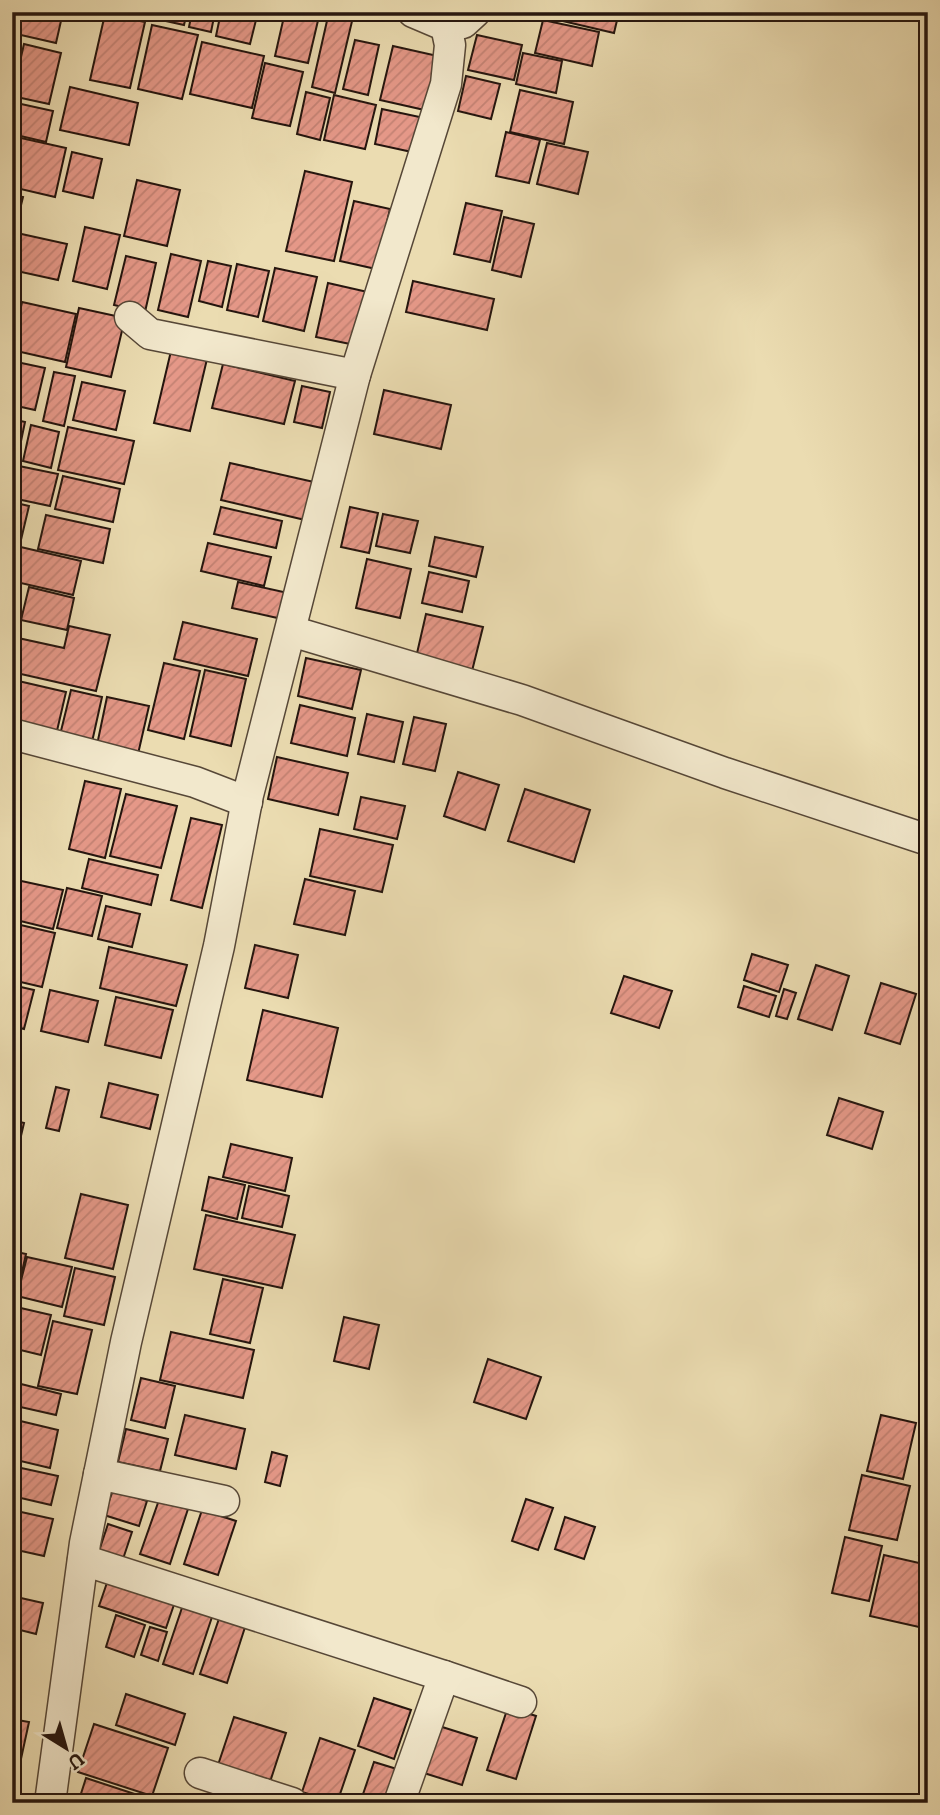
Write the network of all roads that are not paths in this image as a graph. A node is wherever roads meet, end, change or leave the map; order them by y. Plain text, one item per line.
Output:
1 (413, 12) edge
2 (475, 12) edge
3 (446, 26) junction
4 (130, 317) dead end
5 (355, 375) junction
6 (291, 631) junction
7 (12, 734) edge
8 (247, 802) junction
9 (928, 840) edge
10 (99, 1474) junction
11 (223, 1501) dead end
12 (83, 1560) junction
13 (444, 1676) junction
14 (521, 1702) dead end
15 (200, 1773) dead end
16 (262, 1798) edge
17 (50, 1803) edge
18 (292, 1803) edge
19 (399, 1803) edge

1 - 3 street
2 - 3 street
3 - 5 street
4 - 5 street
5 - 6 street
6 - 8 street
6 - 9 street
7 - 8 street
8 - 10 street
10 - 11 street
10 - 12 street
12 - 13 street
12 - 17 street
13 - 14 street
13 - 19 street
15 - 16 street
16 - 18 street

